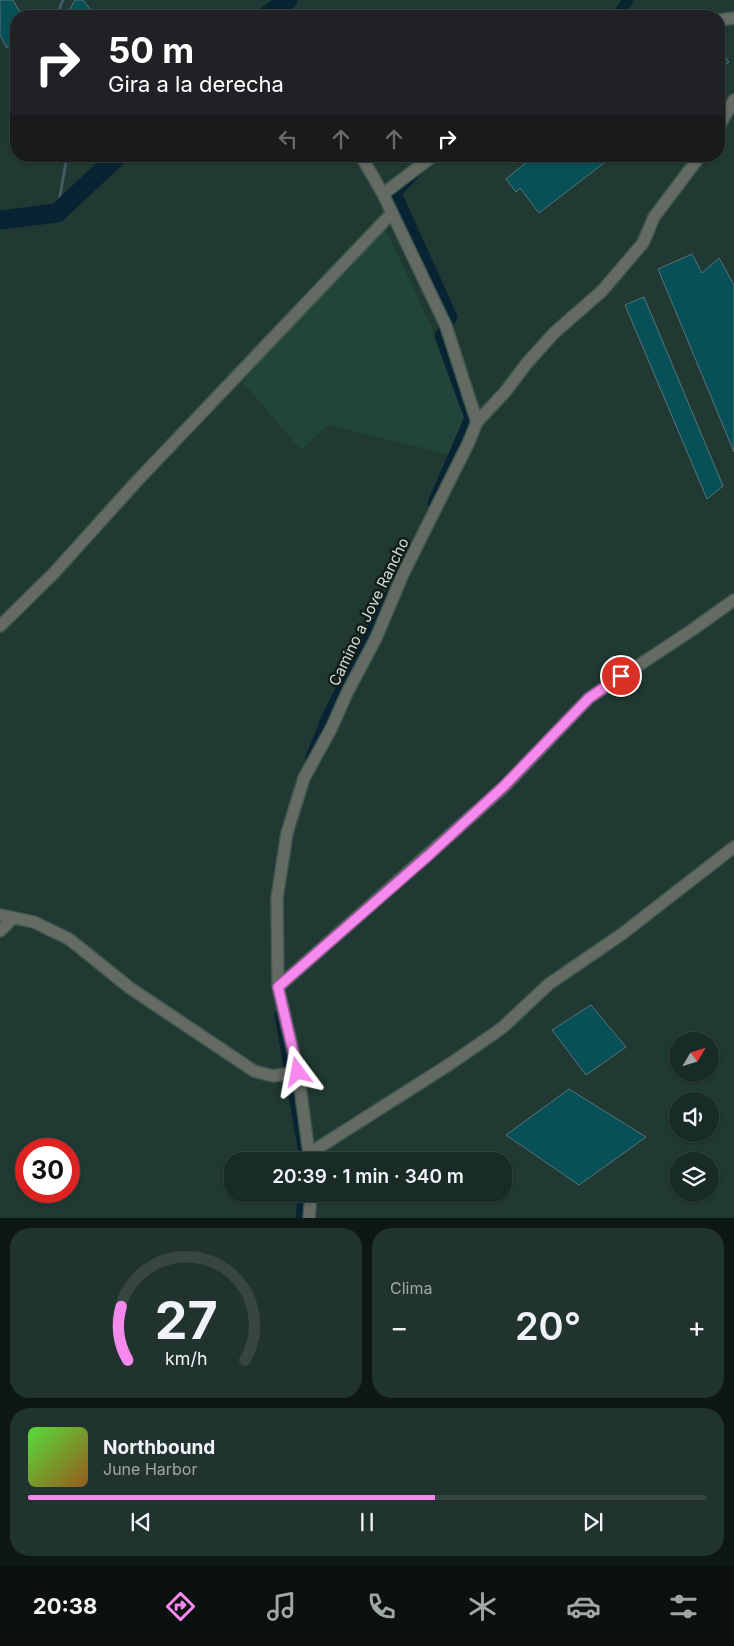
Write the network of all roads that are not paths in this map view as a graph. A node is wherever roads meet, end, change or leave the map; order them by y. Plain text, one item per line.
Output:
1 (734, 100) edge
2 (725, 116) edge
3 (364, 162) edge
4 (425, 162) edge
5 (695, 162) edge
6 (383, 194) junction
7 (391, 214) junction
8 (478, 422) junction
9 (734, 600) edge
10 (0, 626) edge
11 (734, 847) edge
12 (0, 914) edge
13 (13, 918) junction
14 (0, 931) edge
15 (278, 987) junction
16 (298, 1072) junction
17 (309, 1152) edge
18 (318, 1152) edge
19 (310, 1202) edge
20 (308, 1218) edge

1 - 2 street
3 - 6 street
4 - 6 street
5 - 8 street, Camino a Jove Rancho
6 - 7 street
7 - 8 street
7 - 10 street
8 - 15 street, Camino a Jove Rancho
9 - 15 street
11 - 18 street
12 - 13 street
13 - 14 street
13 - 16 street
15 - 16 street, Camino a Jove Rancho
16 - 17 street, Camino a Jove Rancho
19 - 20 street

